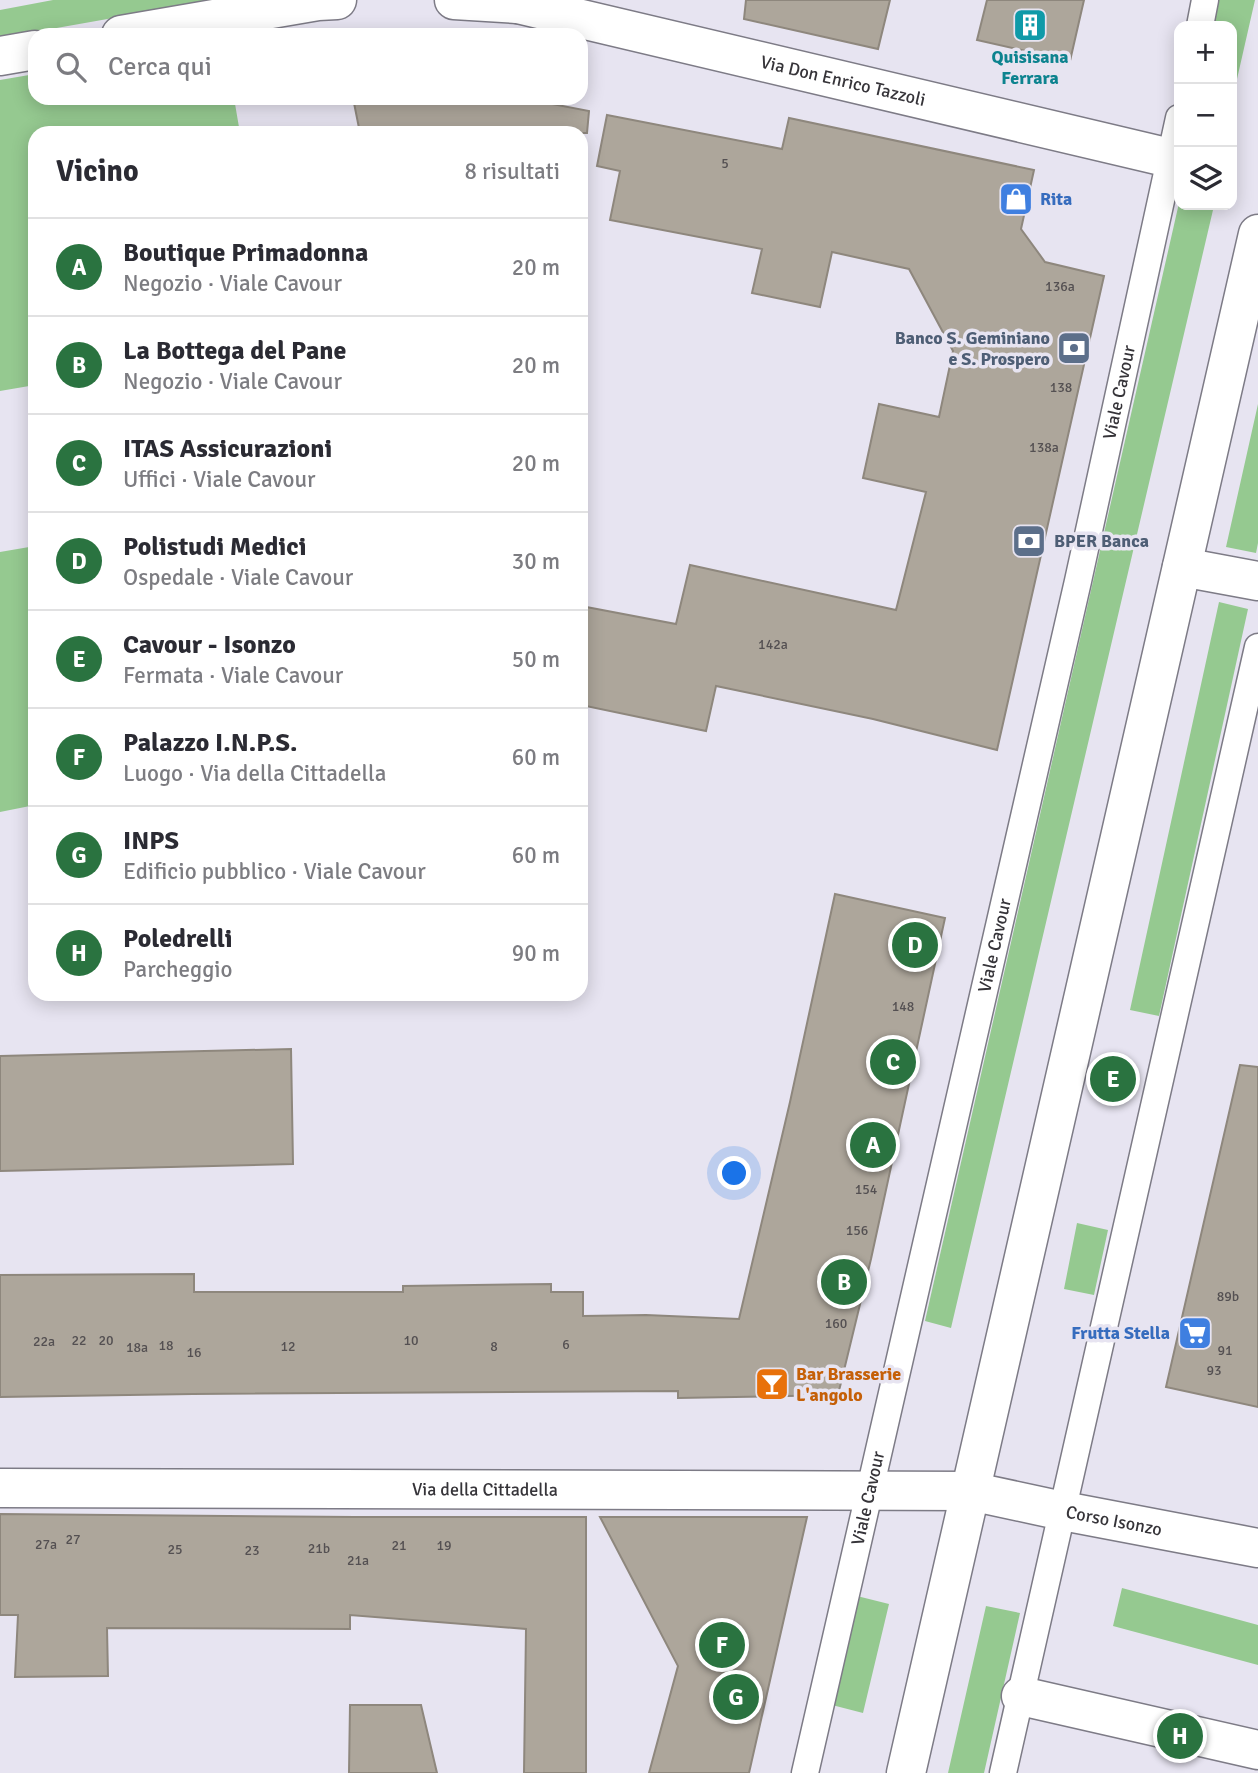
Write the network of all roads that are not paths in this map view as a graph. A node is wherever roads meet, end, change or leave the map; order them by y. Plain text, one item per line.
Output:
1 (337, 0) edge
2 (454, 0) edge
3 (1206, 0) edge
4 (1201, 21) edge
5 (162, 28) edge
6 (28, 51) edge
7 (0, 56) edge
8 (1174, 140) edge
9 (1170, 158) junction
10 (1258, 234) edge
11 (1182, 567) junction
12 (1258, 581) edge
13 (1258, 647) edge
14 (0, 1488) edge
15 (870, 1491) junction
16 (970, 1491) junction
17 (1063, 1511) junction
18 (1258, 1548) edge
19 (1021, 1696) junction
20 (1258, 1750) edge
21 (805, 1773) edge
22 (906, 1773) edge
23 (1003, 1773) edge

1 - 5 street
2 - 9 street, Via Don Enrico Tazzoli
3 - 4 lane
6 - 7 street
8 - 9 lane, Viale Cavour
9 - 15 lane, Viale Cavour
10 - 11 street
11 - 12 street
11 - 16 street
13 - 17 lane
14 - 15 street, Via della Cittadella
15 - 16 street, Via della Cittadella
15 - 21 lane, Viale Cavour
16 - 17 street, Corso Isonzo
16 - 22 street
17 - 18 street, Corso Isonzo
17 - 19 lane
19 - 20 street
19 - 23 lane

